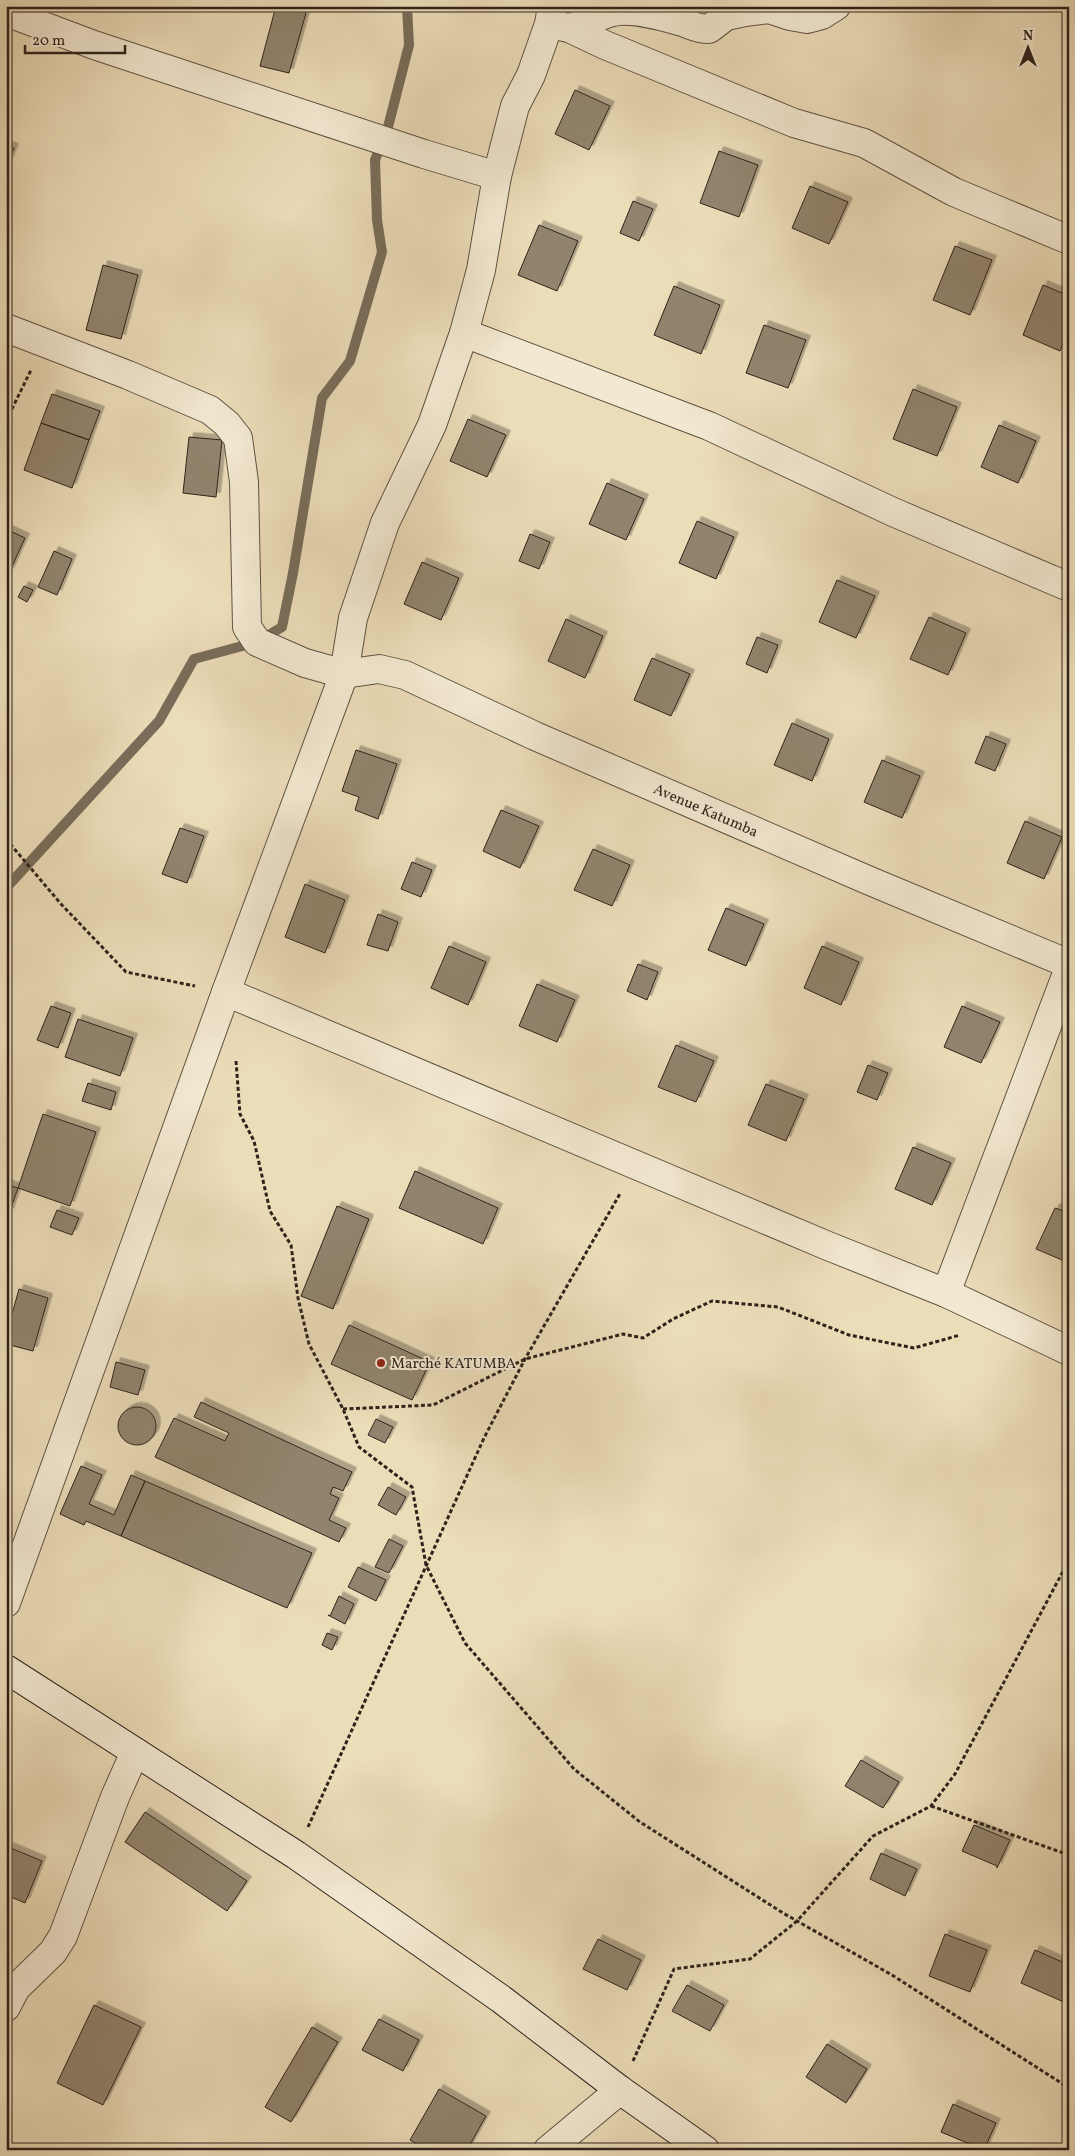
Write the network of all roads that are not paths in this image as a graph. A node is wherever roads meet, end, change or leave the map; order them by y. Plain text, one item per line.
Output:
1 (836, 6) edge
2 (6, 12) edge
3 (556, 19) edge
4 (497, 176) junction
5 (1069, 240) edge
6 (6, 328) edge
7 (464, 334) junction
8 (1069, 587) edge
9 (344, 674) junction
10 (1069, 964) edge
11 (1069, 968) edge
12 (226, 992) junction
13 (946, 1293) junction
14 (1069, 1350) edge
15 (6, 1603) edge
16 (6, 1669) edge
17 (135, 1752) junction
18 (6, 2007) edge
19 (620, 2090) junction
20 (548, 2150) edge
21 (705, 2150) edge

1 - 3 street
2 - 4 street
3 - 4 street
3 - 5 street
4 - 7 street
6 - 9 street
7 - 8 street
7 - 9 street
9 - 10 street, Avenue Katumba
9 - 12 street
11 - 13 street
12 - 13 street
12 - 15 street
13 - 14 street
16 - 17 street
17 - 18 street
17 - 19 street
19 - 20 street
19 - 21 street

